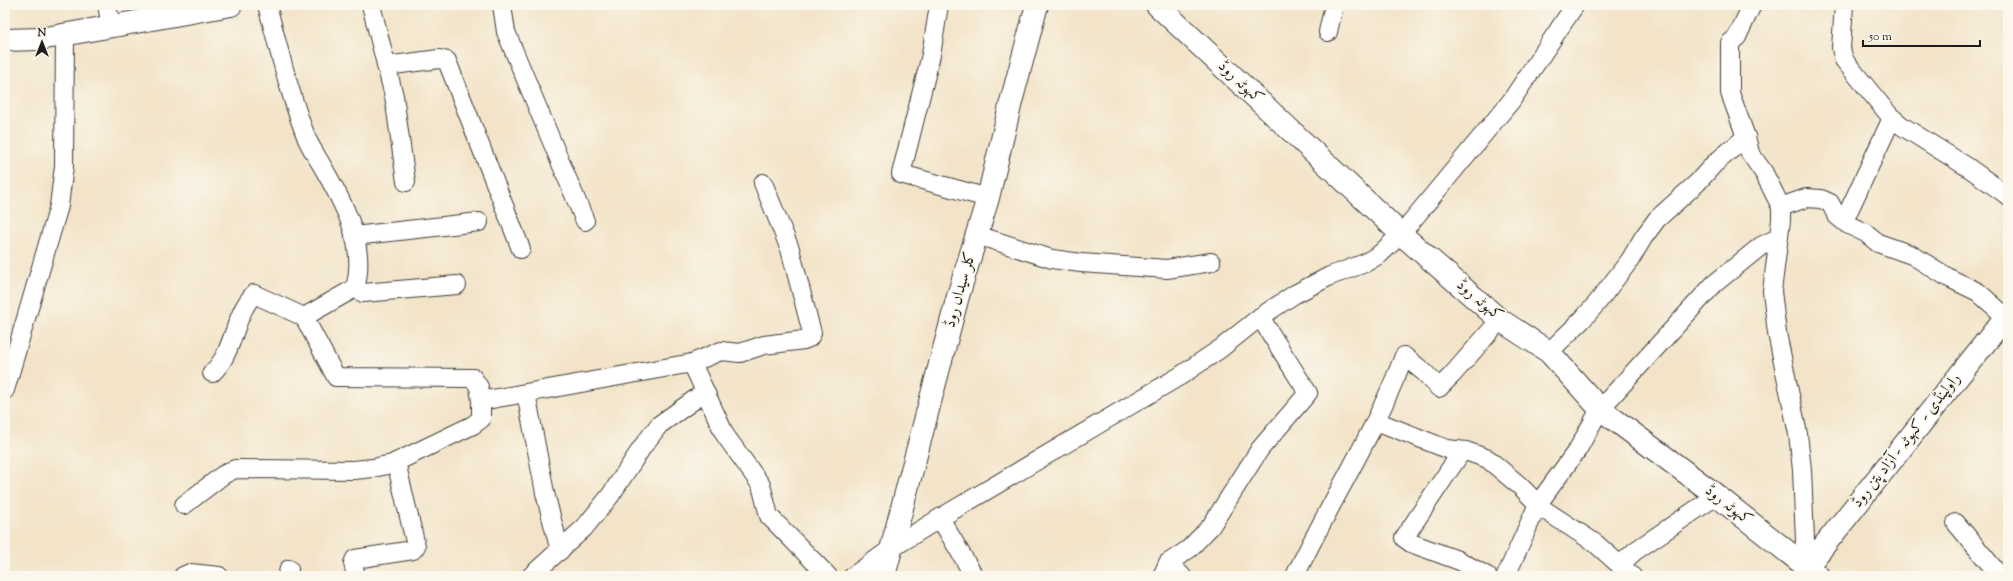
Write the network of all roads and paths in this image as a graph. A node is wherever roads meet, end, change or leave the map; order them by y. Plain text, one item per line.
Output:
1 (107, 5) edge
2 (230, 5) edge
3 (267, 5) edge
4 (371, 5) edge
5 (502, 5) edge
6 (939, 5) edge
7 (1037, 5) edge
8 (1157, 5) edge
9 (1334, 5) edge
10 (1575, 5) edge
11 (1752, 5) edge
12 (1844, 5) edge
13 (111, 27) junction
14 (1328, 32) dead end
15 (65, 35) junction
16 (5, 40) edge
17 (386, 66) junction
18 (1892, 118) junction
19 (1746, 137) junction
20 (406, 182) dead end
21 (763, 183) dead end
22 (2008, 196) edge
23 (988, 198) junction
24 (1781, 207) junction
25 (585, 221) dead end
26 (1844, 221) junction
27 (479, 222) dead end
28 (1401, 234) junction
29 (977, 235) junction
30 (354, 236) junction
31 (1778, 238) junction
32 (521, 249) dead end
33 (1211, 262) dead end
34 (457, 285) dead end
35 (355, 288) junction
36 (2007, 315) edge
37 (304, 317) junction
38 (1260, 317) junction
39 (1500, 320) junction
40 (1549, 352) junction
41 (692, 363) junction
42 (212, 373) dead end
43 (5, 390) edge
44 (705, 392) junction
45 (526, 393) junction
46 (481, 401) junction
47 (1600, 409) junction
48 (1376, 421) junction
49 (1462, 451) junction
50 (396, 462) junction
51 (1716, 496) junction
52 (1538, 504) junction
53 (184, 505) dead end
54 (940, 518) junction
55 (1956, 523) dead end
56 (892, 548) junction
57 (560, 551) junction
58 (1165, 569) edge
59 (1809, 569) edge
60 (1626, 570) edge
61 (1514, 573) edge
62 (183, 576) edge
63 (219, 576) edge
64 (356, 576) edge
65 (531, 576) edge
66 (828, 576) edge
67 (853, 576) edge
68 (884, 576) edge
69 (974, 576) edge
70 (1182, 576) edge
71 (1295, 576) edge
72 (1488, 576) edge
73 (2000, 576) edge

1 - 13 street
2 - 13 main road
3 - 30 street
4 - 17 street
5 - 25 street
6 - 23 street
7 - 23 main road, کلر سیداں روڈ
8 - 28 main road, کہوٹہ روڈ
9 - 14 street
10 - 28 street
11 - 19 street
12 - 18 street
13 - 15 main road
15 - 16 main road
15 - 43 street
17 - 20 street
17 - 32 street
18 - 22 street
18 - 26 street
19 - 24 street
19 - 40 street
21 - 41 street
23 - 29 main road, کلر سیداں روڈ
24 - 26 street
24 - 31 street
26 - 36 street
27 - 30 street
28 - 38 street
28 - 39 main road, کہوٹہ روڈ
29 - 33 street
29 - 56 main road, کلر سیداں روڈ
30 - 35 street
31 - 47 street
31 - 59 street
34 - 35 street
35 - 37 street
36 - 59 main road, راولپنڈی - کہوٹہ - آزاد پتن روڈ
37 - 42 street
37 - 46 street
38 - 54 street
38 - 58 street
39 - 40 main road, کہوٹہ روڈ
39 - 48 street
40 - 47 main road, کہوٹہ روڈ
41 - 44 street
41 - 45 street
44 - 57 street
44 - 66 street
45 - 46 street
45 - 57 street
46 - 50 street
47 - 51 main road, کہوٹہ روڈ
47 - 52 street
48 - 49 street
48 - 71 street
49 - 52 street
49 - 72 street
50 - 53 street
50 - 64 street
51 - 59 main road, کہوٹہ روڈ
51 - 60 street
52 - 60 street
52 - 61 street
54 - 56 street
54 - 69 street
55 - 73 street
56 - 67 street
56 - 68 main road, کلر سیداں روڈ
57 - 65 street
58 - 70 street
62 - 63 street

